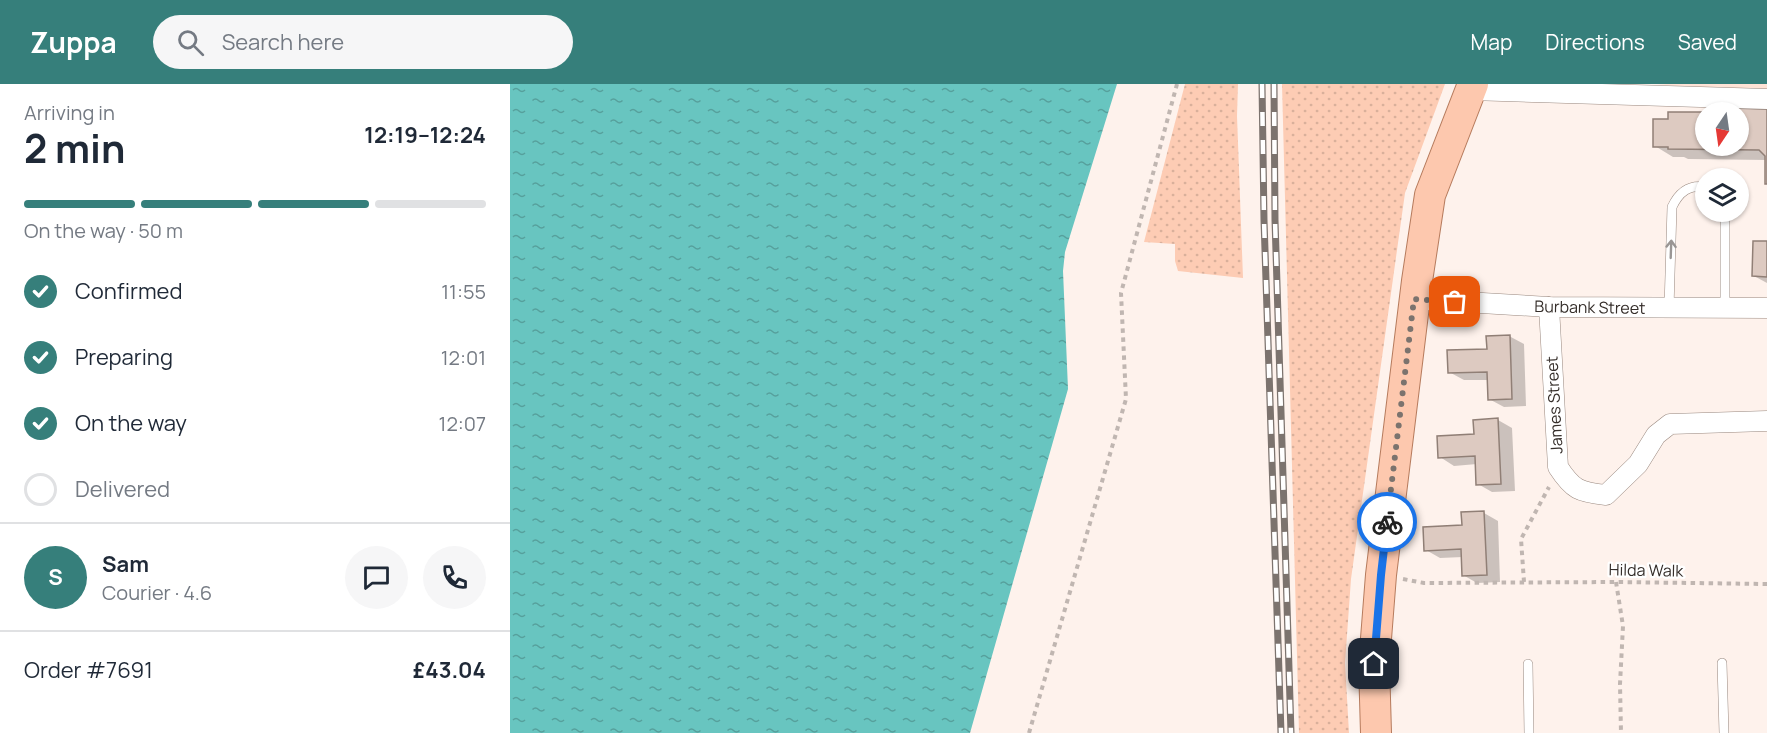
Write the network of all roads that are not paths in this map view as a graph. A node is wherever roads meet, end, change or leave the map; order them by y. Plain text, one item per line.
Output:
1 (1472, 87) edge
2 (1767, 99) edge
3 (1695, 187) edge
4 (1725, 222) edge
5 (1414, 299) junction
6 (1549, 307) junction
7 (1669, 308) junction
8 (1725, 308) junction
9 (1767, 308) edge
10 (1767, 421) edge
11 (1722, 663) dead end
12 (1528, 664) dead end
13 (1376, 733) edge
14 (1529, 733) edge
15 (1724, 733) edge

1 - 2 street
1 - 5 main road
7 -> 3 lane
4 - 8 lane
5 - 6 street, Burbank Street
5 - 13 main road
6 - 7 street, Burbank Street
6 - 10 street, James Street
7 - 8 street, Burbank Street
8 - 9 street, Burbank Street
11 - 15 lane
12 - 14 lane

